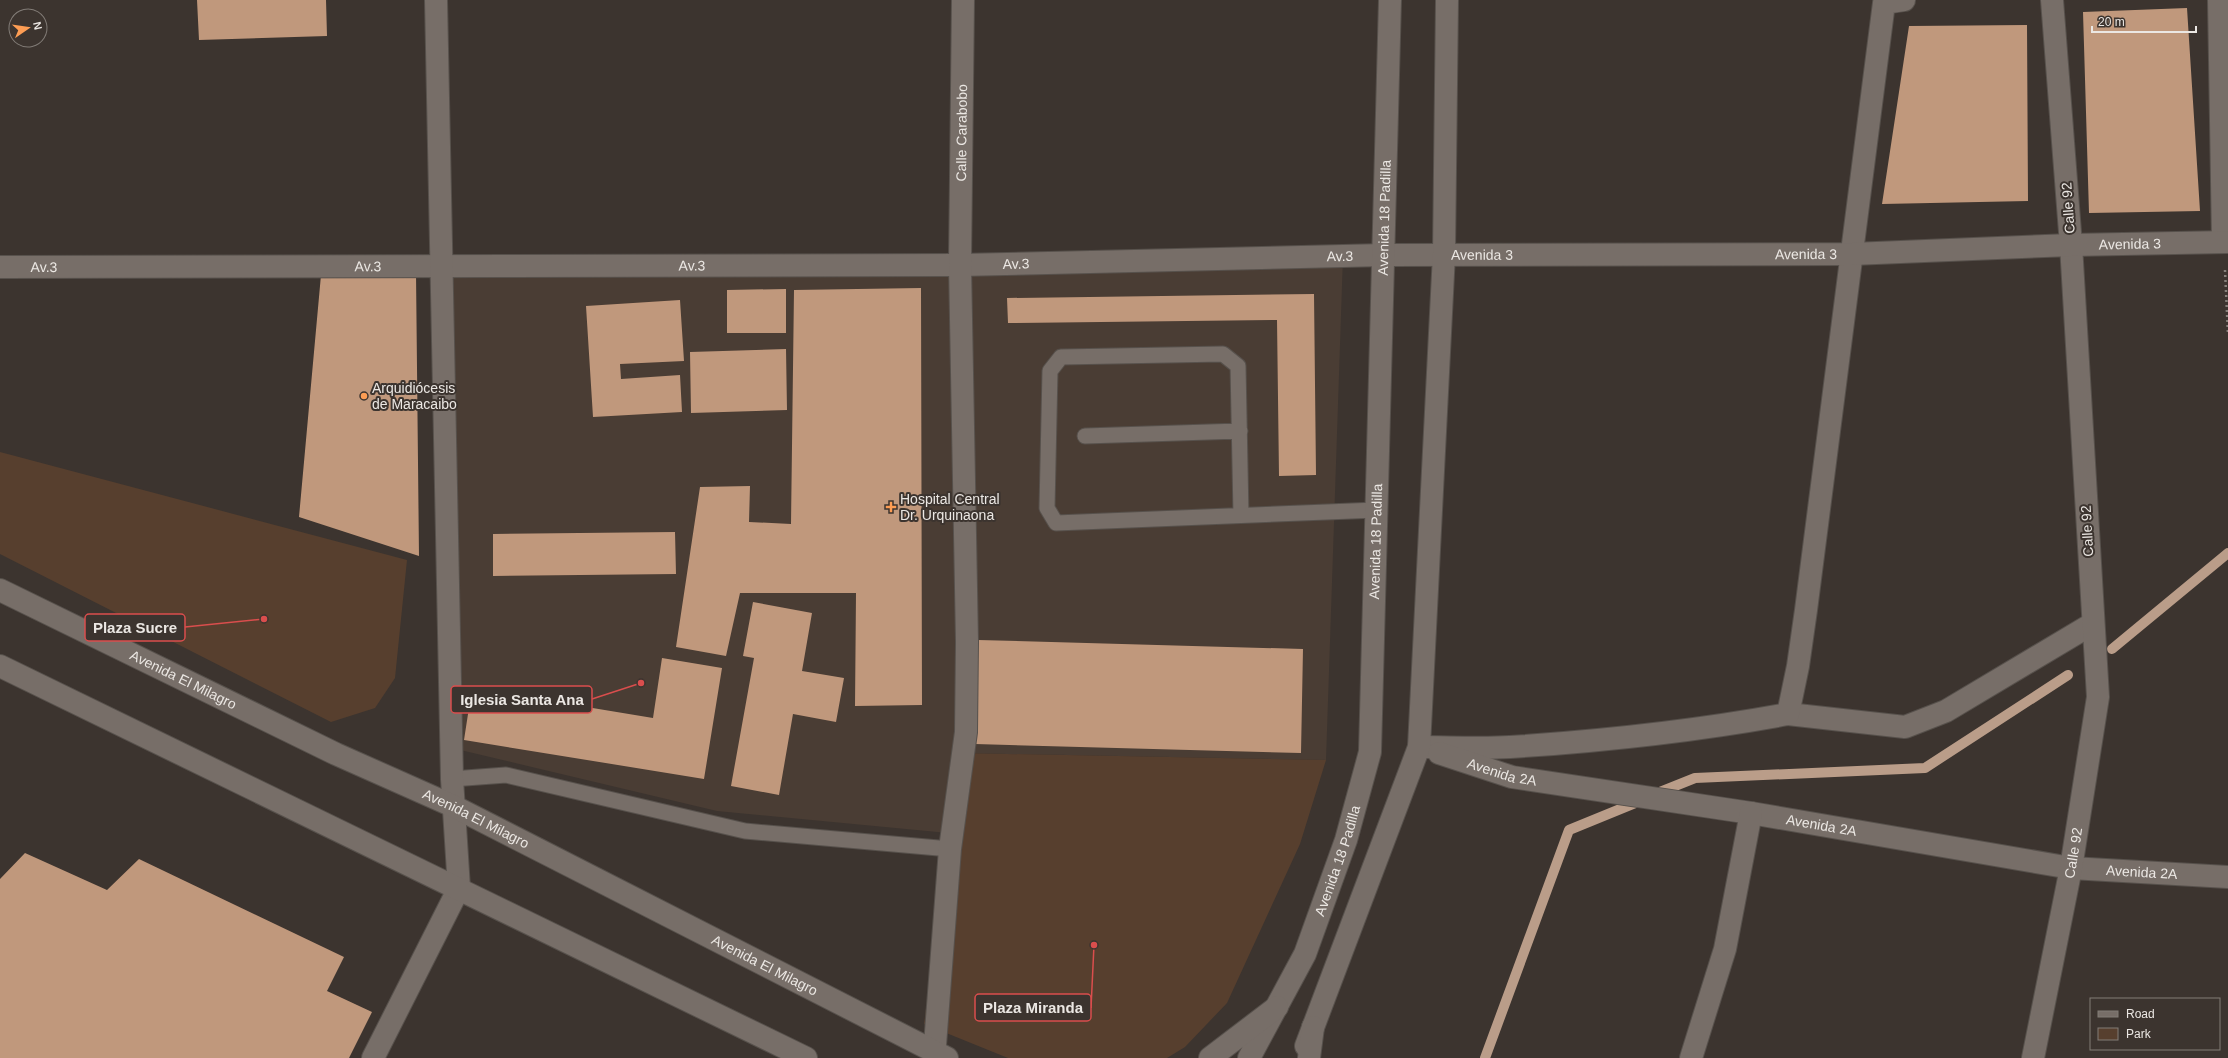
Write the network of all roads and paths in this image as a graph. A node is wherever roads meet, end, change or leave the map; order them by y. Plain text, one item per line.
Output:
1 (436, 0) edge
2 (962, 0) edge
3 (1390, 0) edge
4 (1448, 0) edge
5 (1904, 0) edge
6 (2052, 0) edge
7 (2219, 0) edge
8 (2226, 242) edge
9 (2071, 245) junction
10 (1444, 254) junction
11 (1852, 254) junction
12 (1384, 255) junction
13 (443, 265) junction
14 (960, 265) junction
15 (0, 267) edge
16 (2228, 335) edge
17 (1240, 431) junction
18 (1085, 436) dead end
19 (1377, 510) junction
20 (1241, 515) junction
21 (0, 590) edge
22 (2092, 624) junction
23 (0, 666) edge
24 (1788, 714) junction
25 (1419, 747) junction
26 (452, 779) junction
27 (453, 806) junction
28 (1750, 813) junction
29 (950, 849) junction
30 (2071, 868) junction
31 (2228, 877) edge
32 (459, 888) junction
33 (1277, 1007) junction
34 (1313, 1027) junction
35 (938, 1056) edge
36 (373, 1058) edge
37 (806, 1058) edge
38 (1210, 1058) edge
39 (1249, 1058) edge
40 (1301, 1058) edge
41 (1309, 1058) edge
42 (1691, 1058) edge
43 (2033, 1058) edge

1 - 13 street
2 - 14 street, Calle Carabobo
3 - 12 street, Avenida 18 Padilla
4 - 10 street
5 - 11 street
6 - 9 street, Calle 92
7 - 8 street
8 - 9 street, Avenida 3
8 - 16 path
9 - 11 street, Avenida 3
9 - 22 street, Calle 92
10 - 11 street, Avenida 3
10 - 12 street, Avenida 3
10 - 25 street
11 - 24 street
12 - 14 street, Av.3
12 - 19 street, Avenida 18 Padilla
13 - 14 street, Av.3
13 - 15 street, Av.3
13 - 26 street
14 - 29 street, Calle Carabobo
17 - 18 lane
17 - 20 lane
17 - 20 lane
19 - 20 lane
19 - 33 street, Avenida 18 Padilla
21 - 27 street, Avenida El Milagro
22 - 24 street
22 - 30 street, Calle 92
23 - 32 street
24 - 25 street
25 - 28 street, Avenida 2A
25 - 34 street
26 - 27 street
26 - 29 lane
27 - 32 street
27 - 35 street, Avenida El Milagro
28 - 30 street, Avenida 2A
28 - 42 street
29 - 35 street, Calle Carabobo
30 - 31 street, Avenida 2A
30 - 43 street, Calle 92
32 - 36 street
32 - 37 street
33 - 38 street
33 - 39 street, Avenida 18 Padilla
34 - 40 street
34 - 41 street

